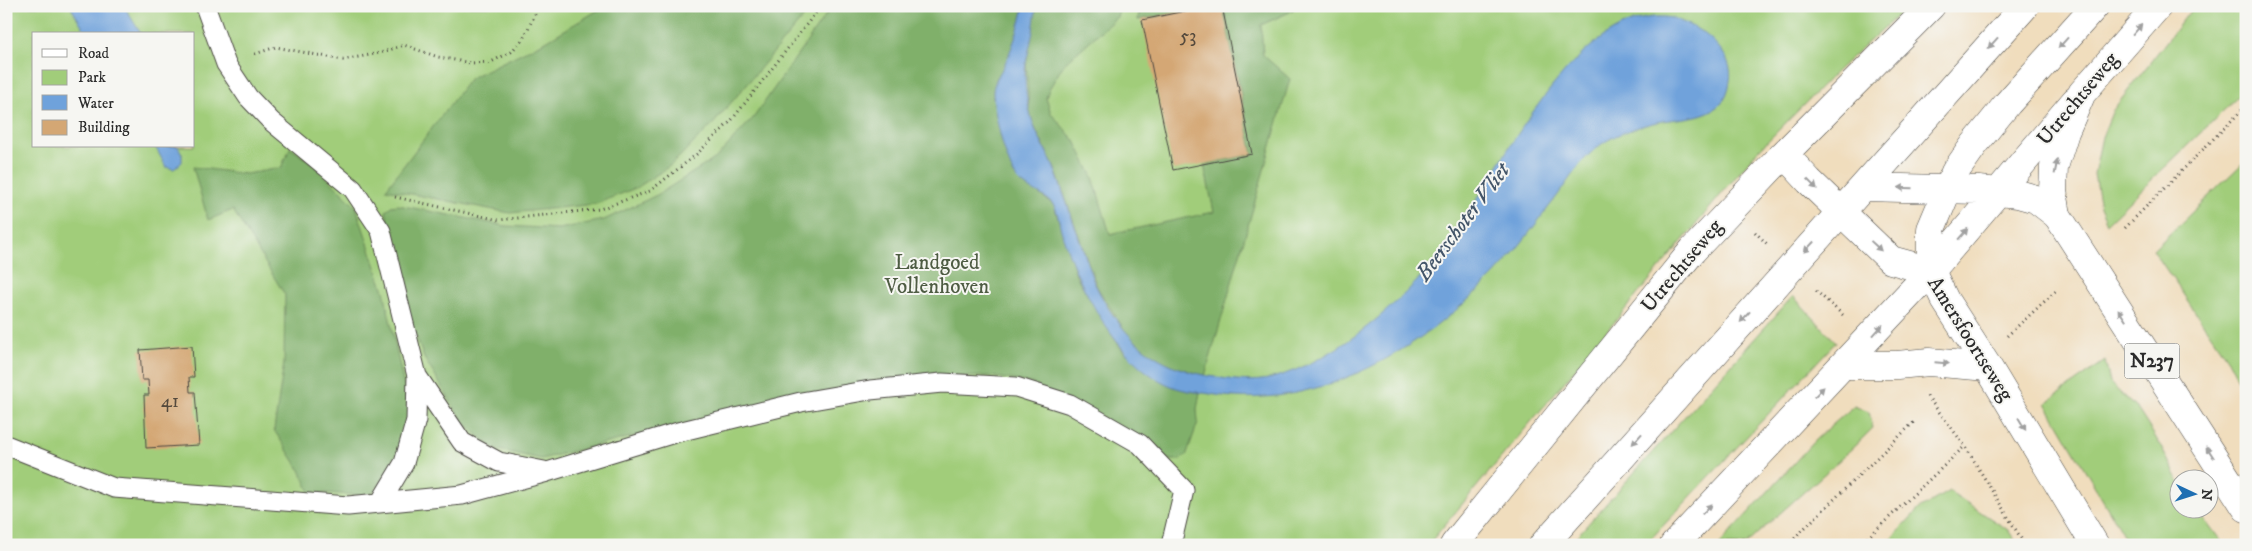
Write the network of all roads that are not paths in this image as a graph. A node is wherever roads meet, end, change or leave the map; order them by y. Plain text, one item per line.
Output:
1 (205, 6) edge
2 (1932, 6) edge
3 (2025, 6) edge
4 (2095, 6) edge
5 (2158, 6) edge
6 (2082, 94) junction
7 (1784, 154) junction
8 (1864, 187) junction
9 (1946, 190) junction
10 (2000, 191) junction
11 (1841, 212) junction
12 (2057, 215) junction
13 (1931, 271) junction
14 (1844, 365) junction
15 (1988, 367) junction
16 (417, 376) junction
17 (6, 445) edge
18 (548, 472) junction
19 (380, 503) junction
20 (2246, 508) edge
21 (1171, 545) edge
22 (1454, 545) edge
23 (1543, 545) edge
24 (1674, 545) edge
25 (2095, 545) edge

1 - 16 lane
2 - 7 main road, Utrechtseweg
3 -> 8 main road
4 -> 9 main road
6 -> 5 main road, Utrechtseweg / N237
6 - 10 main road, Utrechtseweg / N237
12 -> 6 main road, N237
7 -> 11 main road, Amersfoortseweg
7 - 22 main road, Utrechtseweg
9 -> 8 main road, N237
8 - 11 main road
9 - 10 main road, N237
9 - 13 main road
10 - 12 main road, N237
13 -> 10 main road, Utrechtseweg / N237
11 -> 13 main road, Amersfoortseweg
11 -> 23 main road
20 -> 12 main road, N237
14 -> 13 main road, Utrechtseweg / N237
13 - 15 main road, Amersfoortseweg
14 -> 15 main road
24 -> 14 main road, Utrechtseweg
15 -> 25 main road, Amersfoortseweg
16 - 18 lane
16 - 19 lane
17 - 19 lane
18 - 19 lane
18 - 21 lane

